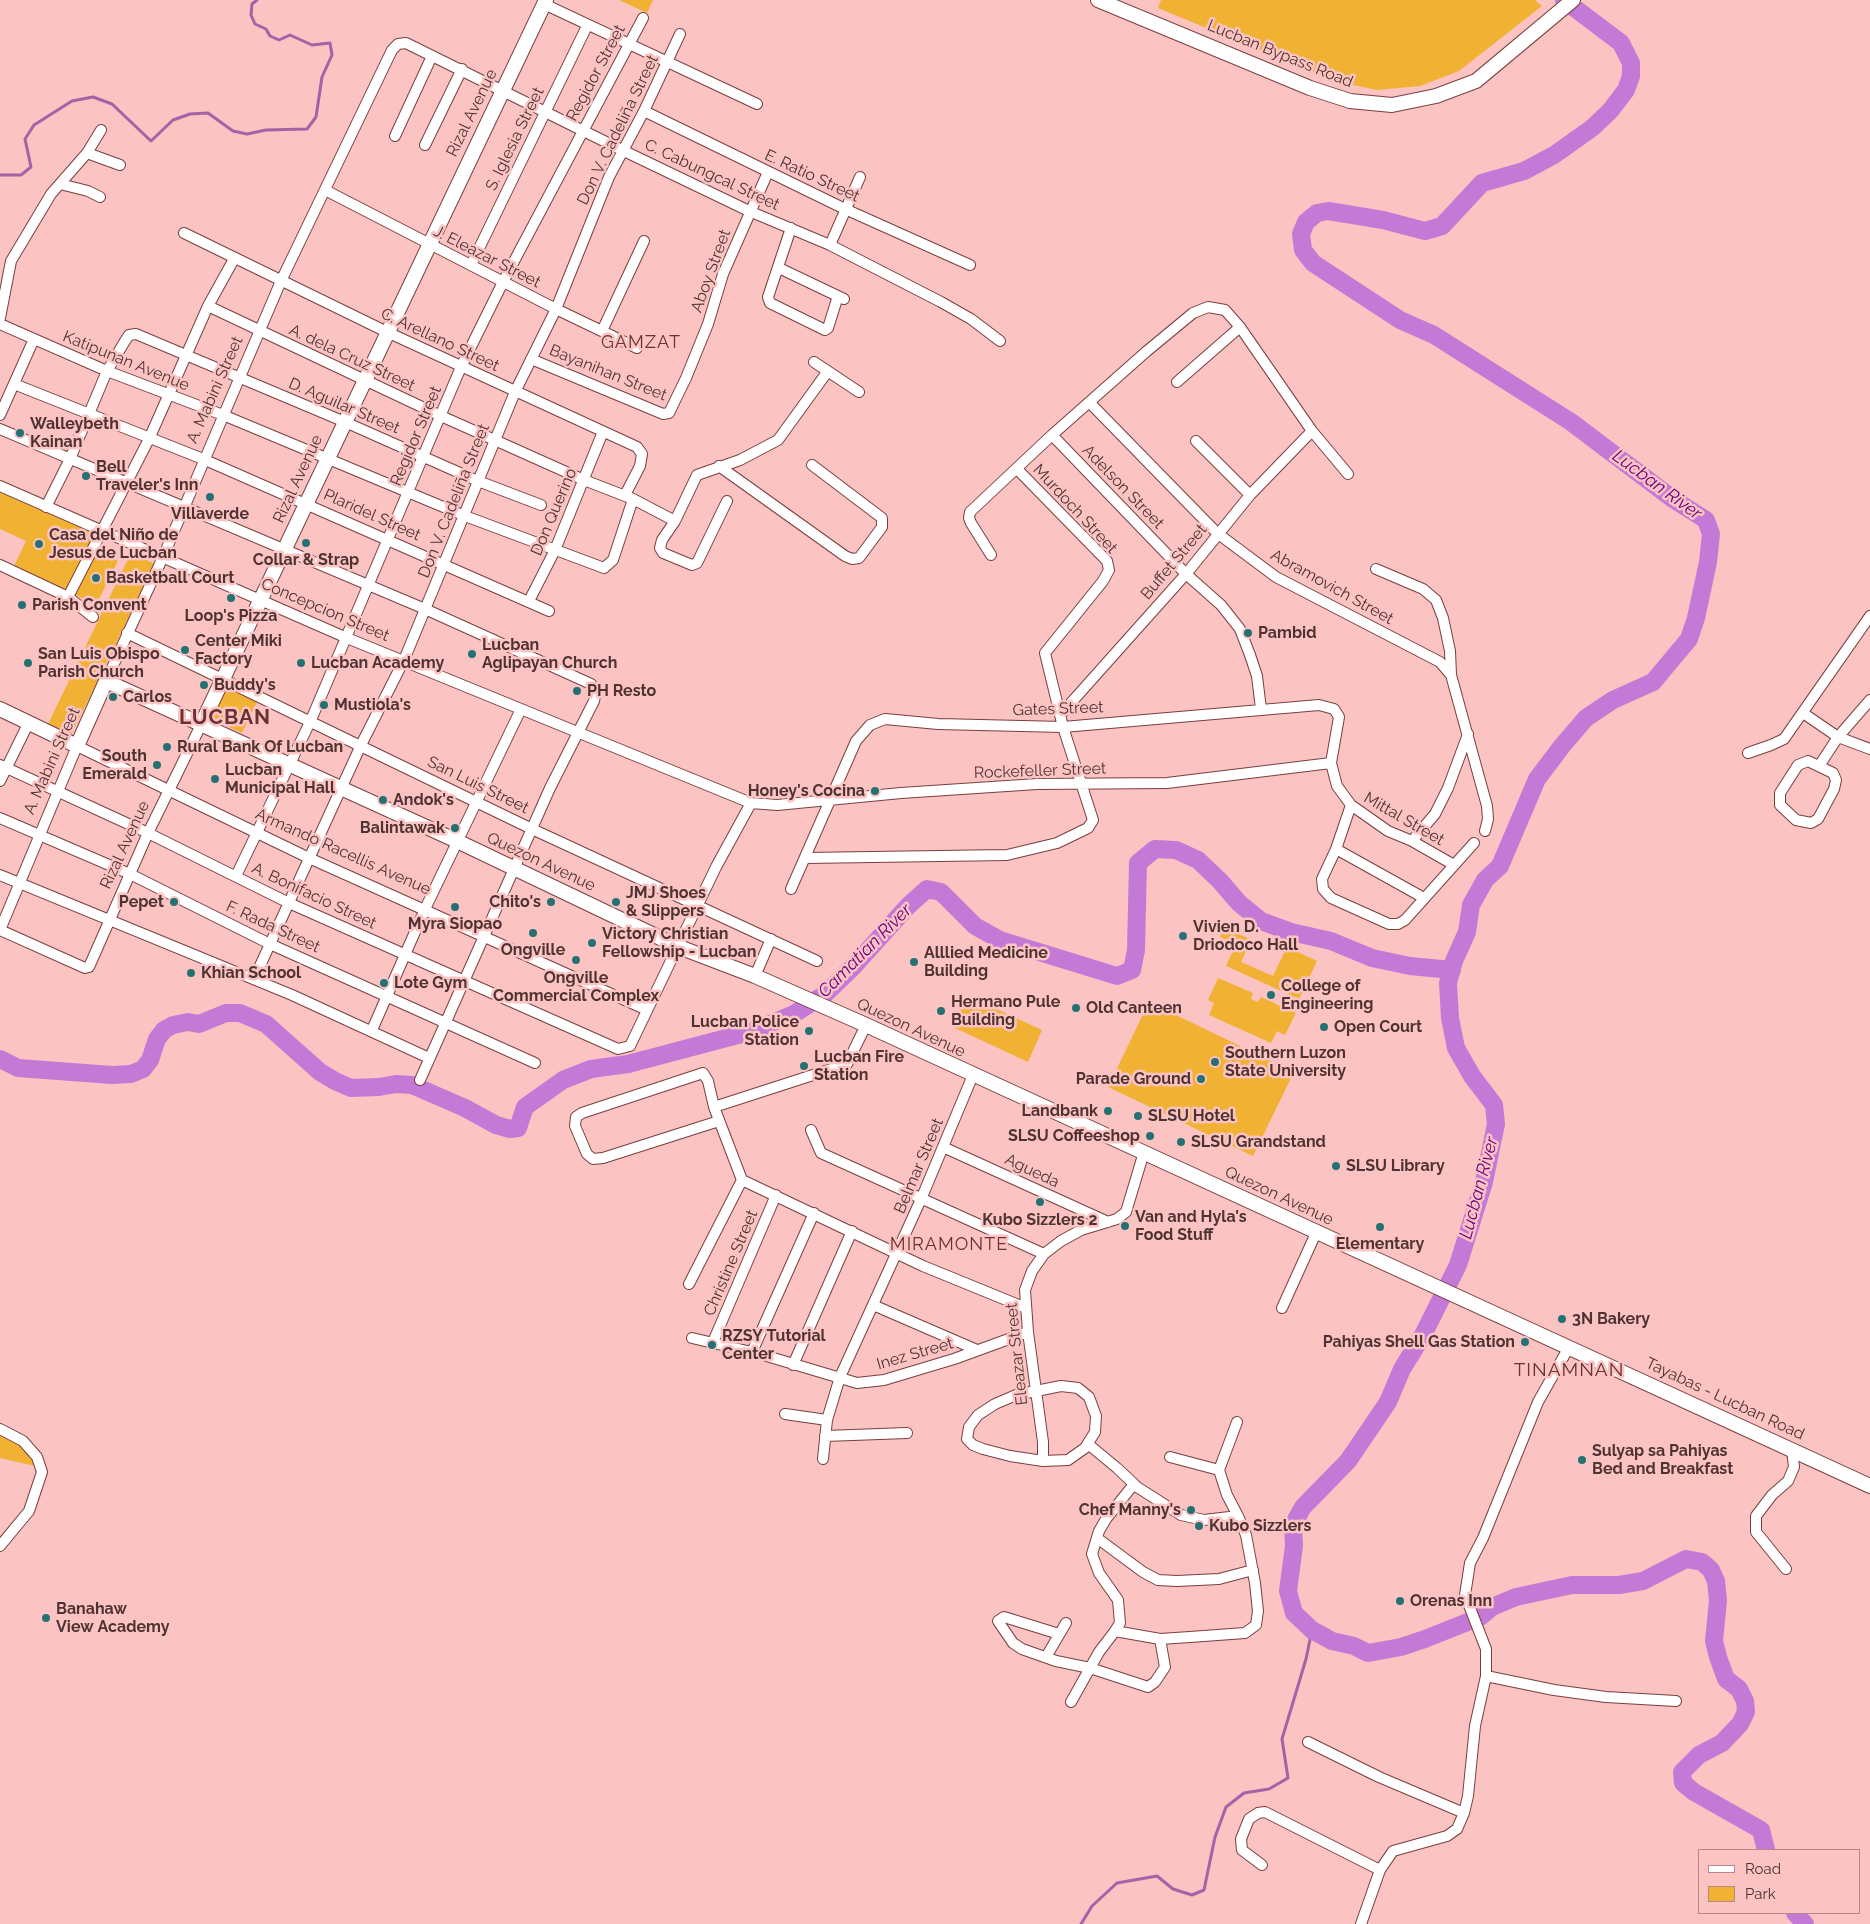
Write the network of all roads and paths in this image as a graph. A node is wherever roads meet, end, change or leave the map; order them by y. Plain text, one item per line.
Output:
1 (1098, 0) edge
2 (1573, 0) edge
3 (545, 2) edge
4 (643, 18) dead end
5 (587, 26) junction
6 (680, 34) dead end
7 (406, 43) joint
8 (628, 45) junction
9 (432, 56) junction
10 (667, 63) junction
11 (462, 69) junction
12 (502, 91) junction
13 (758, 104) dead end
14 (644, 111) junction
15 (544, 112) junction
16 (101, 130) dead end
17 (582, 131) junction
18 (395, 136) dead end
19 (425, 145) dead end
20 (622, 150) junction
21 (87, 153) junction
22 (120, 165) dead end
23 (768, 172) junction
24 (860, 177) dead end
25 (60, 184) junction
26 (325, 190) junction
27 (100, 197) dead end
28 (845, 209) junction
29 (749, 211) junction
30 (791, 228) junction
31 (184, 233) dead end
32 (644, 241) dead end
33 (430, 244) junction
34 (830, 245) junction
35 (234, 259) junction
36 (471, 265) junction
37 (970, 265) dead end
38 (779, 268) junction
39 (281, 281) junction
40 (503, 282) junction
41 (208, 306) junction
42 (556, 309) junction
43 (0, 318) edge
44 (0, 324) edge
45 (1240, 327) junction
46 (602, 331) junction
47 (260, 332) junction
48 (387, 332) junction
49 (34, 339) junction
50 (1000, 341) dead end
51 (637, 348) dead end
52 (185, 355) junction
53 (531, 359) junction
54 (814, 362) dead end
55 (461, 367) junction
56 (828, 371) junction
57 (107, 372) junction
58 (239, 378) junction
59 (364, 380) junction
60 (1178, 382) dead end
61 (14, 384) junction
62 (515, 392) junction
63 (859, 392) dead end
64 (169, 396) junction
65 (1090, 403) junction
66 (673, 409) joint
67 (89, 414) junction
68 (0, 415) edge
69 (223, 415) junction
70 (441, 416) junction
71 (345, 422) junction
72 (0, 429) edge
73 (1312, 431) junction
74 (602, 434) junction
75 (1052, 435) junction
76 (149, 439) junction
77 (495, 441) junction
78 (1196, 441) dead end
79 (424, 457) junction
80 (328, 458) junction
81 (70, 459) junction
82 (203, 459) junction
83 (812, 465) dead end
84 (719, 466) junction
85 (1018, 470) junction
86 (1348, 474) dead end
87 (584, 480) junction
88 (478, 481) junction
89 (126, 483) junction
90 (0, 486) edge
91 (408, 491) junction
92 (1250, 495) junction
93 (629, 497) junction
94 (727, 501) dead end
95 (306, 503) junction
96 (541, 505) dead end
97 (46, 507) junction
98 (183, 508) junction
99 (465, 516) junction
100 (675, 521) junction
101 (102, 530) junction
102 (1217, 533) junction
103 (389, 539) junction
104 (285, 549) junction
105 (556, 550) junction
106 (991, 555) dead end
107 (163, 557) junction
108 (0, 564) edge
109 (445, 564) junction
110 (1376, 570) dead end
111 (1186, 574) junction
112 (370, 586) junction
113 (68, 597) junction
114 (261, 599) junction
115 (529, 601) junction
116 (425, 609) junction
117 (549, 611) dead end
118 (1870, 616) edge
119 (93, 617) dead end
120 (127, 633) junction
121 (347, 638) junction
122 (404, 660) junction
123 (1451, 674) junction
124 (223, 679) junction
125 (106, 681) junction
126 (1869, 702) edge
127 (0, 708) edge
128 (521, 709) junction
129 (1261, 709) junction
130 (1334, 709) joint
131 (1803, 713) junction
132 (1061, 714) junction
133 (311, 720) junction
134 (29, 722) junction
135 (201, 726) junction
136 (1063, 727) junction
137 (577, 732) junction
138 (1468, 734) junction
139 (1838, 737) junction
140 (361, 745) junction
141 (77, 746) junction
142 (1870, 749) edge
143 (1748, 753) dead end
144 (1331, 763) junction
145 (290, 765) junction
146 (1819, 766) junction
147 (3, 767) edge
148 (0, 781) edge
149 (1082, 784) junction
150 (342, 789) junction
151 (169, 790) junction
152 (56, 792) junction
153 (828, 800) junction
154 (477, 802) junction
155 (751, 803) junction
156 (1351, 805) junction
157 (0, 818) edge
158 (532, 828) junction
159 (1485, 830) dead end
160 (257, 833) junction
161 (148, 834) junction
162 (39, 835) junction
163 (457, 841) junction
164 (1412, 841) junction
165 (1474, 843) dead end
166 (1336, 849) junction
167 (310, 858) junction
168 (805, 858) junction
169 (1454, 865) junction
170 (513, 869) junction
171 (130, 874) junction
172 (0, 875) edge
173 (236, 876) junction
174 (20, 884) junction
175 (791, 889) dead end
176 (1424, 898) junction
177 (289, 902) junction
178 (698, 906) junction
179 (425, 909) junction
180 (109, 922) junction
181 (0, 930) edge
182 (483, 937) junction
183 (771, 939) junction
184 (270, 944) junction
185 (679, 947) junction
186 (405, 954) junction
187 (817, 962) dead end
188 (755, 976) junction
189 (254, 979) junction
190 (463, 980) junction
191 (386, 995) junction
192 (647, 1010) junction
193 (444, 1022) junction
194 (866, 1026) junction
195 (372, 1030) junction
196 (429, 1058) junction
197 (535, 1062) dead end
198 (973, 1075) junction
199 (420, 1080) dead end
200 (714, 1107) junction
201 (719, 1121) junction
202 (811, 1130) dead end
203 (943, 1147) junction
204 (1144, 1152) junction
205 (742, 1180) junction
206 (776, 1196) junction
207 (922, 1197) junction
208 (814, 1213) junction
209 (1108, 1222) junction
210 (852, 1231) junction
211 (1316, 1234) junction
212 (896, 1254) junction
213 (1044, 1254) junction
214 (689, 1284) dead end
215 (1455, 1295) joint
216 (873, 1306) junction
217 (1026, 1308) junction
218 (1282, 1308) dead end
219 (1028, 1332) junction
220 (692, 1338) dead end
221 (713, 1342) junction
222 (1569, 1347) junction
223 (977, 1350) junction
224 (752, 1352) junction
225 (793, 1364) junction
226 (840, 1377) junction
227 (1035, 1391) junction
228 (785, 1414) dead end
229 (827, 1420) junction
230 (1237, 1422) dead end
231 (0, 1429) edge
232 (908, 1433) dead end
233 (825, 1436) junction
234 (1088, 1444) junction
235 (1792, 1449) junction
236 (1170, 1457) dead end
237 (823, 1459) dead end
238 (1042, 1461) junction
239 (1219, 1470) junction
240 (1134, 1484) junction
241 (1870, 1486) edge
242 (1238, 1516) junction
243 (1098, 1538) junction
244 (0, 1546) edge
245 (1786, 1569) dead end
246 (1253, 1570) junction
247 (1066, 1623) dead end
248 (1115, 1631) junction
249 (1059, 1634) junction
250 (1160, 1638) junction
251 (1046, 1657) junction
252 (1090, 1668) junction
253 (1486, 1676) junction
254 (1676, 1701) dead end
255 (1071, 1702) dead end
256 (1308, 1742) dead end
257 (1464, 1813) junction
258 (1262, 1865) dead end
259 (1380, 1870) junction
260 (1361, 1924) edge

1 - 2 main road, Lucban Bypass Road
3 - 5 street
3 - 12 main road, Rizal Avenue
4 - 8 street, Regidor Street
5 - 8 street
5 - 15 street, S. Iglesia Street
6 - 10 street, Don V. Cadeliña Street
7 - 9 street, C. Cabungcal Street
7 - 26 street, A. Mabini Street
8 - 10 street
8 - 17 street, Regidor Street
9 - 11 street, C. Cabungcal Street
9 - 18 street
10 - 13 street
10 - 14 street, Don V. Cadeliña Street
11 - 12 street, C. Cabungcal Street
11 - 19 street
12 - 15 street, C. Cabungcal Street
12 - 33 main road, Rizal Avenue
14 - 20 street, Don V. Cadeliña Street
14 - 23 street, E. Ratio Street
15 - 17 street, C. Cabungcal Street
15 - 36 street, S. Iglesia Street
16 - 21 street
17 - 20 street, C. Cabungcal Street
17 - 40 street, Regidor Street
20 - 29 street, C. Cabungcal Street
20 - 42 street, Don V. Cadeliña Street
21 - 22 street
21 - 25 street
23 - 28 street, E. Ratio Street
23 - 29 street, Aboy Street
24 - 28 street
25 - 27 street
25 - 43 street
26 - 33 street, J. Eleazar Street
26 - 39 street, A. Mabini Street
28 - 34 street
28 - 37 street, E. Ratio Street
29 - 30 street, C. Cabungcal Street
29 - 66 street, Aboy Street
30 - 34 street, C. Cabungcal Street
30 - 38 street
31 - 35 street, C. Arellano Street
32 - 46 street
33 - 36 street, J. Eleazar Street
33 - 48 main road, Rizal Avenue
34 - 50 street, C. Cabungcal Street
35 - 39 street, C. Arellano Street
35 - 41 street
36 - 40 street, J. Eleazar Street
38 - 38 street
39 - 47 street, A. Mabini Street
39 - 48 street, C. Arellano Street
40 - 42 street, J. Eleazar Street
40 - 55 street, Regidor Street
41 - 47 street, A. dela Cruz Street
41 - 52 street
42 - 46 street, J. Eleazar Street
42 - 53 street, Don V. Cadeliña Street
44 - 49 street, Katipunan Avenue
45 - 60 street
45 - 65 street
45 - 73 street
46 - 51 street, J. Eleazar Street
47 - 58 street, A. Mabini Street
47 - 59 street, A. dela Cruz Street
48 - 55 street, C. Arellano Street
48 - 59 main road, Rizal Avenue
49 - 57 street, Katipunan Avenue
49 - 61 street
52 - 57 street, D. Aguilar Street
52 - 58 street, D. Aguilar Street
52 - 64 street
53 - 62 street, Don V. Cadeliña Street
53 - 66 street, Bayanihan Street
54 - 56 street
55 - 62 street, C. Arellano Street
55 - 70 street, Regidor Street
56 - 63 street
56 - 84 street
57 - 64 street, Katipunan Avenue
57 - 67 street
58 - 69 street, A. Mabini Street
58 - 71 street, D. Aguilar Street
59 - 70 street, A. dela Cruz Street
59 - 71 main road, Rizal Avenue
61 - 67 street, Plaridel Street
61 - 68 street
62 - 74 street, C. Arellano Street
62 - 77 street, Don V. Cadeliña Street
64 - 69 street, Katipunan Avenue
64 - 76 street
65 - 75 street
65 - 102 street, Abramovich Street
67 - 76 street, Plaridel Street
67 - 81 street
69 - 80 street, Katipunan Avenue
69 - 82 street, A. Mabini Street
70 - 77 street, A. dela Cruz Street
70 - 79 street, Regidor Street
71 - 79 street, D. Aguilar Street
71 - 80 main road, Rizal Avenue
72 - 81 street
73 - 86 street
73 - 92 street, Buffet Street
74 - 87 street, Don Querino
74 - 93 street, C. Arellano Street
75 - 85 street
75 - 111 street, Adelson Street
76 - 82 street, Plaridel Street
76 - 89 street
77 - 87 street, A. dela Cruz Street
77 - 88 street, Don V. Cadeliña Street
78 - 92 street
79 - 88 street, D. Aguilar Street
79 - 91 street, Regidor Street
80 - 91 street, Katipunan Avenue
80 - 95 main road, Rizal Avenue
81 - 89 street
81 - 97 street
82 - 95 street, Plaridel Street
82 - 98 street, A. Mabini Street
83 - 84 street
84 - 100 street
85 - 106 street
85 - 132 street, Murdoch Street
87 - 93 street, A. dela Cruz Street
87 - 105 street, Don Querino
88 - 96 street, D. Aguilar Street
88 - 99 street, Don V. Cadeliña Street
89 - 98 street
89 - 101 street
90 - 97 street, Concepcion Street
91 - 99 street, Katipunan Avenue
91 - 103 street, Regidor Street
92 - 102 street, Buffet Street
93 - 100 street, A. dela Cruz Street
93 - 105 street, Katipunan Avenue
94 - 100 street
95 - 103 street, Plaridel Street
95 - 104 main road, Rizal Avenue
97 - 101 street, Concepcion Street
98 - 104 street
98 - 107 street, A. Mabini Street
99 - 105 street, Katipunan Avenue
99 - 109 street, Don V. Cadeliña Street
101 - 107 street, Concepcion Street
101 - 113 street
102 - 111 street, Buffet Street
102 - 123 street, Abramovich Street
103 - 109 street, Plaridel Street
103 - 112 street, Regidor Street
104 - 112 street
104 - 114 main road, Rizal Avenue
105 - 115 street, Don Querino
107 - 114 street, Concepcion Street
107 - 120 street, A. Mabini Street
108 - 113 street
109 - 115 street, Plaridel Street
109 - 116 street, Don V. Cadeliña Street
110 - 123 street
111 - 129 street, Adelson Street
111 - 132 street, Buffet Street
112 - 116 street
112 - 121 street, Regidor Street
113 - 119 street
114 - 121 street, Concepcion Street
114 - 124 main road, Rizal Avenue
115 - 117 street, Plaridel Street
116 - 122 street, Don V. Cadeliña Street
116 - 137 street
118 - 131 street
120 - 124 street, San Luis Street
120 - 125 street, A. Mabini Street
121 - 122 street, Concepcion Street
121 - 133 street, Regidor Street
122 - 128 street, Concepcion Street
122 - 140 street, Don V. Cadeliña Street
123 - 138 street
124 - 133 street, San Luis Street
124 - 135 main road, Rizal Avenue
125 - 135 main road, Quezon Avenue
125 - 141 main road, A. Mabini Street
126 - 139 street
127 - 134 main road, Armando Racellis Avenue
128 - 137 street, Concepcion Street
128 - 154 street
129 - 130 street, Gates Street
129 - 136 street, Gates Street
130 - 144 street, Mittal Street
131 - 139 street
131 - 143 street
132 - 136 street, Murdoch Street
133 - 140 street, San Luis Street
133 - 145 street, Regidor Street
134 - 141 main road, Armando Racellis Avenue
134 - 147 street
135 - 145 main road, Quezon Avenue
135 - 151 street, Rizal Avenue
136 - 149 street, Murdoch Street
136 - 153 street, Gates Street
137 - 155 street, Concepcion Street
137 - 158 street
138 - 159 street
138 - 164 street
139 - 142 street
139 - 146 street
140 - 150 street, Don V. Cadeliña Street
140 - 154 street, San Luis Street
141 - 151 street, Armando Racellis Avenue
141 - 152 street, A. Mabini Street
144 - 149 street, Rockefeller Street
144 - 156 street, Mittal Street
145 - 150 main road, Quezon Avenue
145 - 160 street, Regidor Street
146 - 146 street
147 - 148 street
147 - 152 street, A. Bonifacio Street
149 - 153 street, Rockefeller Street
149 - 168 street, Murdoch Street
150 - 163 main road, Quezon Avenue
150 - 167 street, Don V. Cadeliña Street
151 - 160 street, Armando Racellis Avenue
151 - 161 street, Rizal Avenue
152 - 161 street, A. Bonifacio Street
152 - 162 street, A. Mabini Street
153 - 155 street, Rockefeller Street
153 - 168 street, Gates Street
154 - 158 street, San Luis Street
154 - 163 street
155 - 178 street
156 - 164 street, Mittal Street
156 - 166 street
157 - 162 street, F. Rada Street
158 - 170 street
158 - 178 street, San Luis Street
160 - 167 street, Armando Racellis Avenue
160 - 173 street, Regidor Street
161 - 171 street, Rizal Avenue
161 - 173 street, A. Bonifacio Street
162 - 171 street, F. Rada Street
162 - 174 street, A. Mabini Street
163 - 170 main road, Quezon Avenue
163 - 179 street
164 - 169 street, Mittal Street
165 - 169 street
166 - 176 street
166 - 176 street
167 - 177 street, Don V. Cadeliña Street
167 - 179 street, Armando Racellis Avenue
168 - 175 street, Gates Street
169 - 176 street
170 - 182 street
170 - 185 main road, Quezon Avenue
171 - 180 street, Rizal Avenue
171 - 184 street, F. Rada Street
172 - 174 street
173 - 177 street, A. Bonifacio Street
174 - 180 street
174 - 181 street, A. Mabini Street
177 - 184 street, Don V. Cadeliña Street
177 - 186 street, A. Bonifacio Street
178 - 183 street, San Luis Street
178 - 185 street
179 - 182 street, Armando Racellis Avenue
179 - 186 street
180 - 181 street, Rizal Avenue
180 - 189 street
182 - 190 street
182 - 192 street, Armando Racellis Avenue
183 - 187 street, San Luis Street
183 - 188 street
184 - 189 street, Don V. Cadeliña Street
184 - 191 street, F. Rada Street
185 - 188 main road, Quezon Avenue
185 - 192 street
186 - 190 street, A. Bonifacio Street
186 - 191 street
188 - 194 main road, Quezon Avenue
189 - 195 street
190 - 192 street, A. Bonifacio Street
190 - 193 street
191 - 193 street, F. Rada Street
191 - 195 street
193 - 196 street
193 - 197 street, F. Rada Street
194 - 198 main road, Quezon Avenue
194 - 200 street
195 - 196 street
196 - 199 street
198 - 203 street, Belmar Street
198 - 204 main road, Quezon Avenue
200 - 201 street
200 - 201 street
201 - 205 street
202 - 207 street
203 - 207 street, Belmar Street
203 - 209 street, Agueda
204 - 209 street, Eleazar Street
204 - 211 main road, Quezon Avenue
205 - 206 street
205 - 214 street
206 - 208 street
206 - 221 street, Christine Street
207 - 212 street, Belmar Street
207 - 213 street
208 - 210 street
208 - 224 street
209 - 213 street, Eleazar Street
210 - 212 street
210 - 225 street
211 - 215 main road, Quezon Avenue
211 - 218 street
212 - 216 street, Belmar Street
212 - 217 street
213 - 217 street, Eleazar Street
215 - 222 main road, Tayabas - Lucban Road
216 - 223 street
216 - 226 street, Belmar Street
217 - 219 street, Eleazar Street
219 - 223 street, Inez Street
219 - 227 street, Eleazar Street
220 - 221 street, Inez Street
221 - 224 street, Inez Street
222 - 235 main road, Tayabas - Lucban Road
222 - 253 street
223 - 226 street, Inez Street
224 - 225 street, Inez Street
225 - 226 street, Inez Street
226 - 229 street, Belmar Street
227 - 234 street
227 - 238 street, Eleazar Street
227 - 238 street
228 - 229 street
229 - 233 street, Belmar Street
230 - 239 street
231 - 244 street
232 - 233 street
233 - 237 street, Belmar Street
234 - 238 street
234 - 240 street
235 - 241 main road, Tayabas - Lucban Road
235 - 245 street
236 - 239 street
239 - 242 street
240 - 242 street
240 - 243 street
242 - 246 street
243 - 246 street
243 - 248 street
246 - 250 street
247 - 249 street
248 - 250 street
248 - 252 street
249 - 251 street
249 - 251 street
250 - 252 street
251 - 252 street
252 - 255 street
253 - 254 street
253 - 257 street
256 - 257 street
257 - 259 street
258 - 259 street
259 - 260 street

